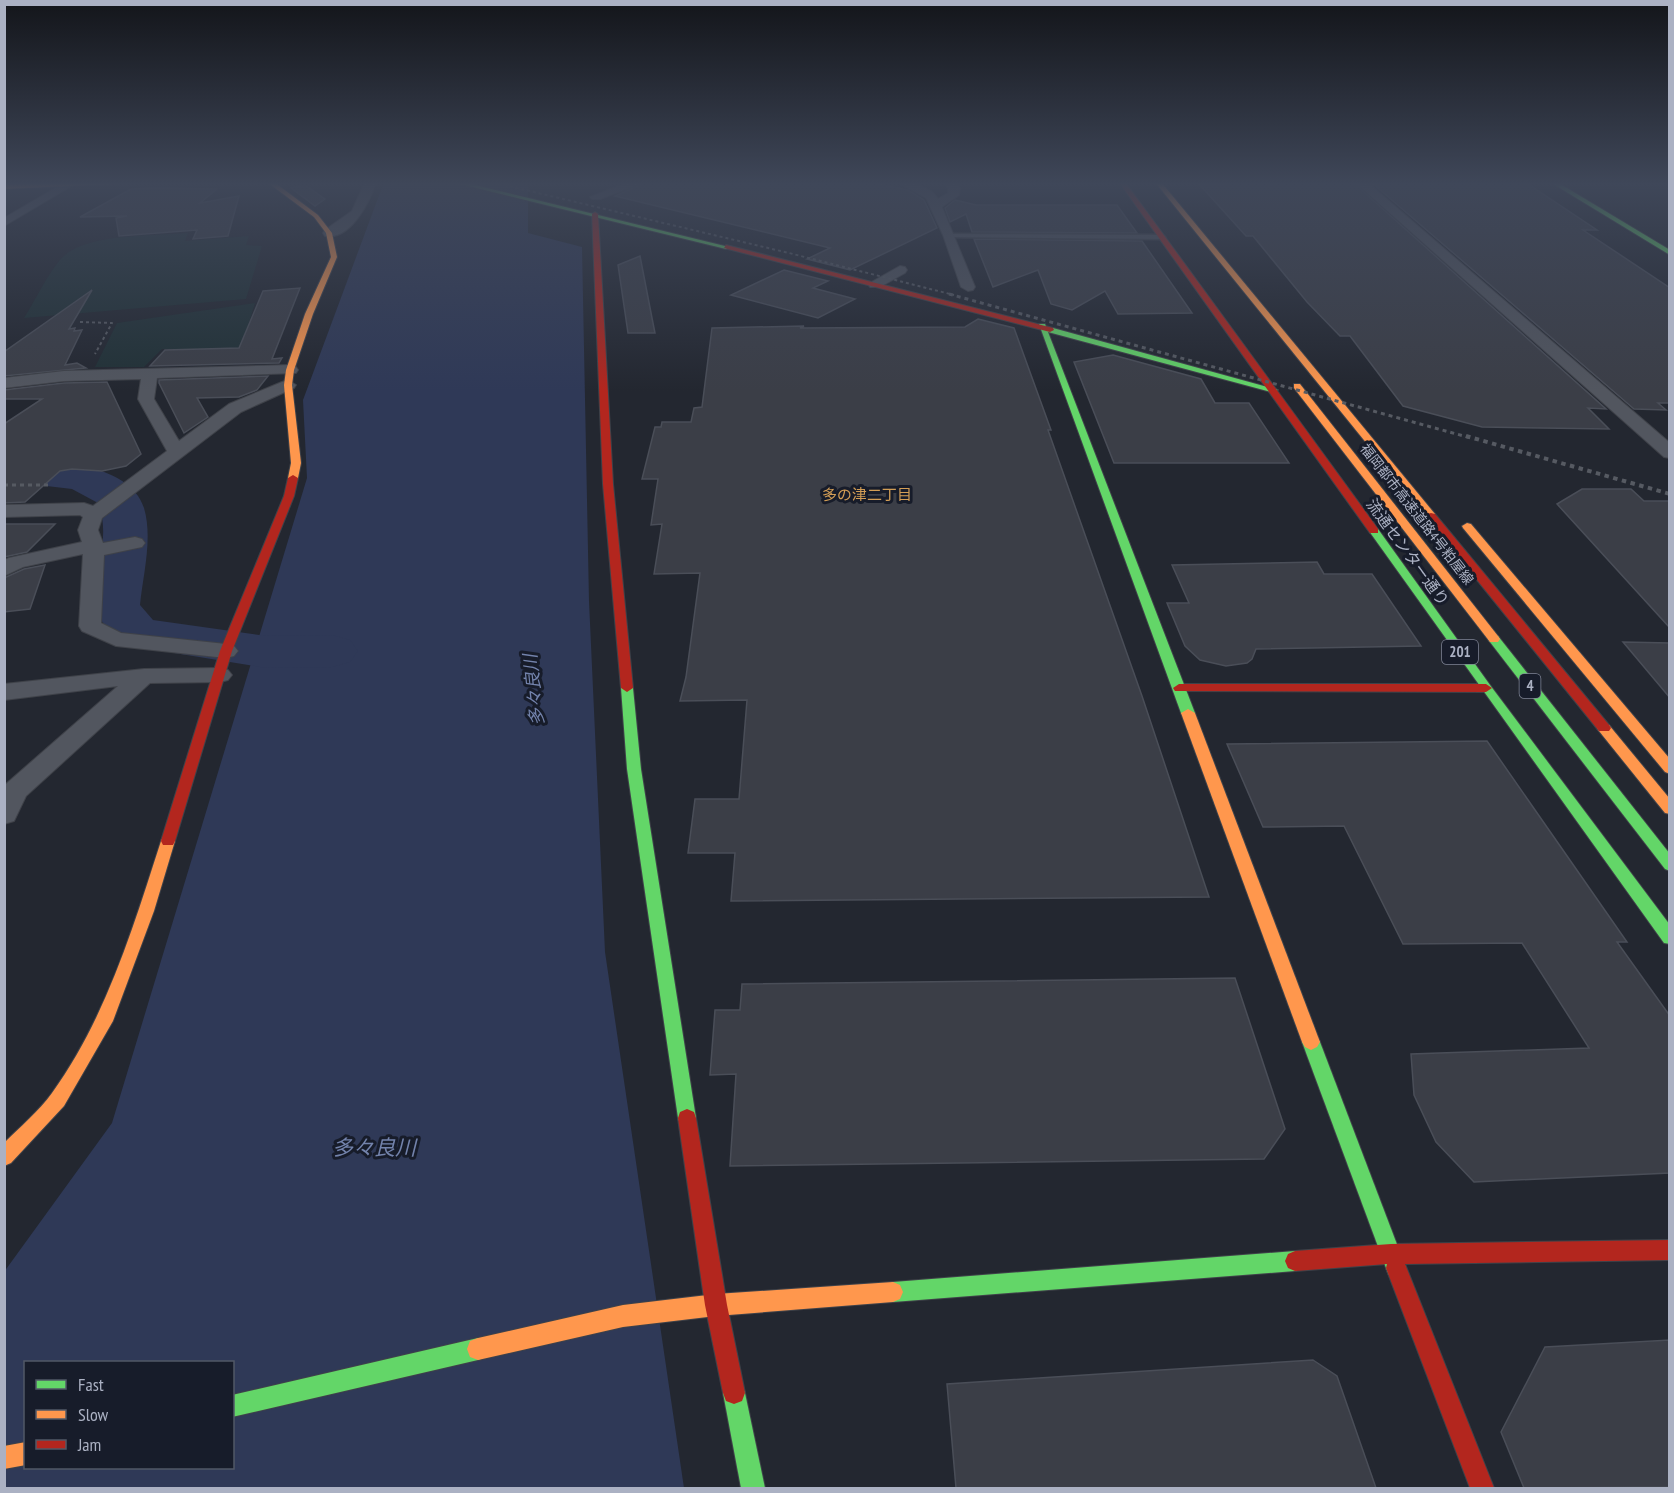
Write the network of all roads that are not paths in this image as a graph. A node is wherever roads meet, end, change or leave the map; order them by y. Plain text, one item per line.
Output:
1 (333, 252) edge
2 (597, 252) edge
3 (746, 252) edge
4 (955, 252) edge
5 (1173, 252) edge
6 (1206, 252) edge
7 (1440, 252) edge
8 (878, 265) dead end
9 (906, 272) joint
10 (875, 284) junction
11 (968, 288) dead end
12 (1042, 326) junction
13 (1231, 357) dead end
14 (1254, 364) junction
15 (150, 374) junction
16 (1290, 377) dead end
17 (289, 378) junction
18 (4, 383) edge
19 (1274, 390) junction
20 (176, 451) junction
21 (1670, 453) edge
22 (4, 511) edge
23 (1456, 514) dead end
24 (93, 515) junction
25 (135, 543) dead end
26 (94, 549) junction
27 (4, 570) edge
28 (226, 651) junction
29 (220, 675) junction
30 (144, 676) junction
31 (1179, 688) junction
32 (1486, 688) junction
33 (4, 692) edge
34 (1670, 769) edge
35 (32, 777) junction
36 (4, 778) edge
37 (1670, 809) edge
38 (4, 814) edge
39 (1670, 865) edge
40 (1670, 938) edge
41 (4, 1157) edge
42 (1670, 1250) edge
43 (1390, 1254) junction
44 (716, 1305) junction
45 (234, 1406) edge
46 (24, 1453) edge
47 (4, 1458) edge
48 (753, 1488) edge
49 (1482, 1488) edge

1 - 17 main road
2 - 44 main road
3 - 10 main road
4 - 11 street
5 - 14 main road, 流通センター通り / 201
6 - 37 main road, 福岡都市高速道路4号粕屋線 / 4
7 - 21 street
8 - 9 main road
9 - 10 street
10 - 12 main road
12 - 19 main road
12 - 31 main road
13 - 14 main road
14 - 19 main road, 流通センター通り / 201
15 - 17 street
15 - 18 street
15 - 20 street
16 - 39 main road, 福岡都市高速道路4号粕屋線 / 4
17 - 20 street
17 - 28 main road
19 - 32 main road, 流通センター通り / 201
20 - 24 street
22 - 24 street
23 - 34 main road
24 - 26 street
25 - 26 street
26 - 27 street
26 - 28 street
28 - 29 main road
29 - 30 street
29 - 41 main road
30 - 33 street
30 - 35 street
31 - 32 main road
31 - 43 main road
32 - 40 main road, 流通センター通り / 201
35 - 36 street
35 - 38 street
42 - 43 main road
43 - 44 main road
43 - 49 main road
44 - 45 main road
44 - 48 main road
46 - 47 main road

